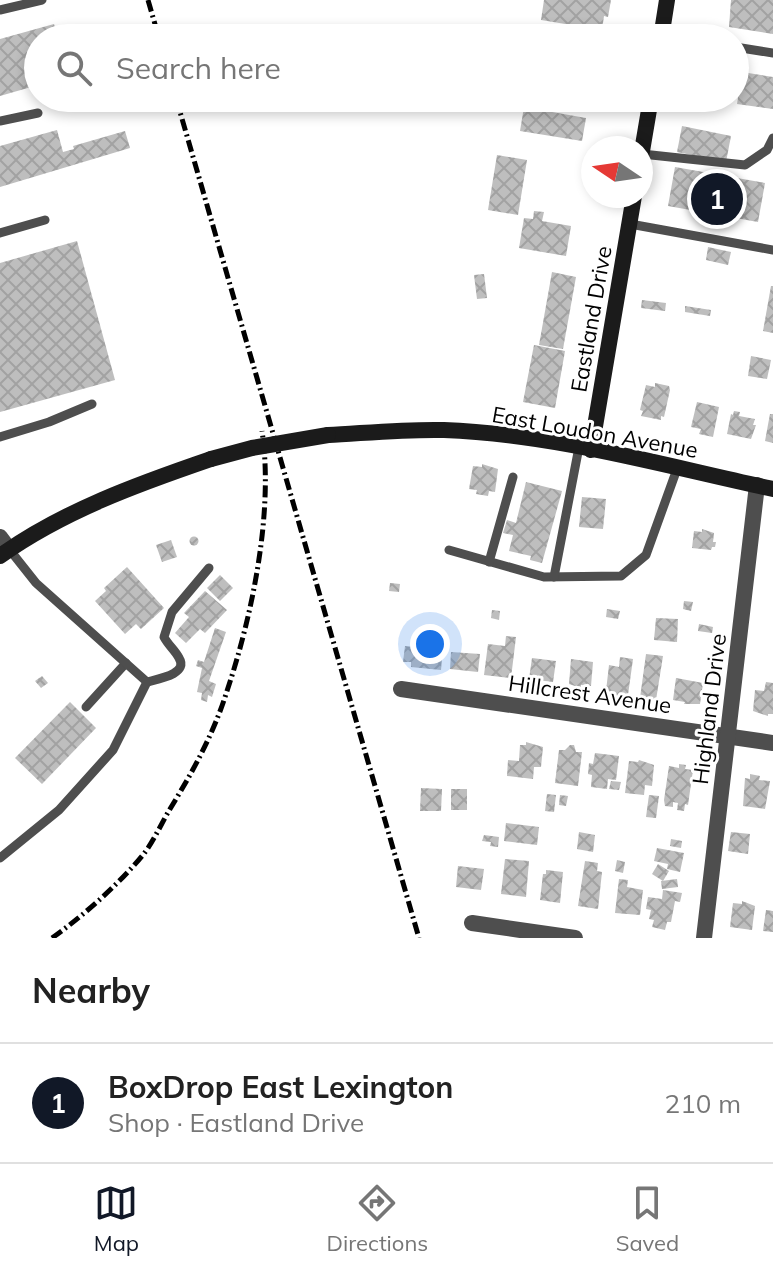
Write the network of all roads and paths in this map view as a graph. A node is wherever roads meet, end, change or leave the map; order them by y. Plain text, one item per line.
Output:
1 (42, 0) edge
2 (667, 0) edge
3 (0, 10) edge
4 (664, 24) edge
5 (749, 49) edge
6 (773, 53) edge
7 (649, 112) edge
8 (38, 113) dead end
9 (0, 121) edge
10 (644, 136) edge
11 (773, 138) edge
12 (653, 156) edge
13 (632, 208) edge
14 (45, 220) dead end
15 (630, 224) junction
16 (0, 233) edge
17 (773, 250) edge
18 (92, 404) dead end
19 (0, 437) edge
20 (585, 448) junction
21 (677, 469) junction
22 (513, 477) dead end
23 (765, 487) edge
24 (3, 548) edge
25 (449, 550) dead end
26 (489, 562) junction
27 (209, 568) dead end
28 (554, 577) junction
29 (126, 663) junction
30 (147, 682) junction
31 (401, 689) dead end
32 (86, 707) dead end
33 (728, 736) junction
34 (773, 743) edge
35 (0, 858) edge
36 (472, 923) dead end
37 (575, 938) edge
38 (704, 938) edge

1 - 3 lane
2 - 4 main road
5 - 6 lane
7 - 10 main road
8 - 9 lane
11 - 12 lane
13 - 15 main road, Eastland Drive
14 - 16 lane
15 - 17 lane
15 - 20 main road, Eastland Drive
18 - 19 lane
20 - 21 main road, East Loudon Avenue
20 - 24 main road, East Loudon Avenue, bridge
20 - 28 lane
21 - 23 main road, East Loudon Avenue
21 - 28 lane
22 - 26 lane
23 - 33 street, Highland Drive
24 - 29 lane
25 - 26 lane
26 - 28 lane
27 - 30 lane
29 - 30 lane
29 - 32 lane
30 - 35 lane
31 - 33 street, Hillcrest Avenue
33 - 34 street, Hillcrest Avenue
33 - 38 street, Highland Drive
36 - 37 street

